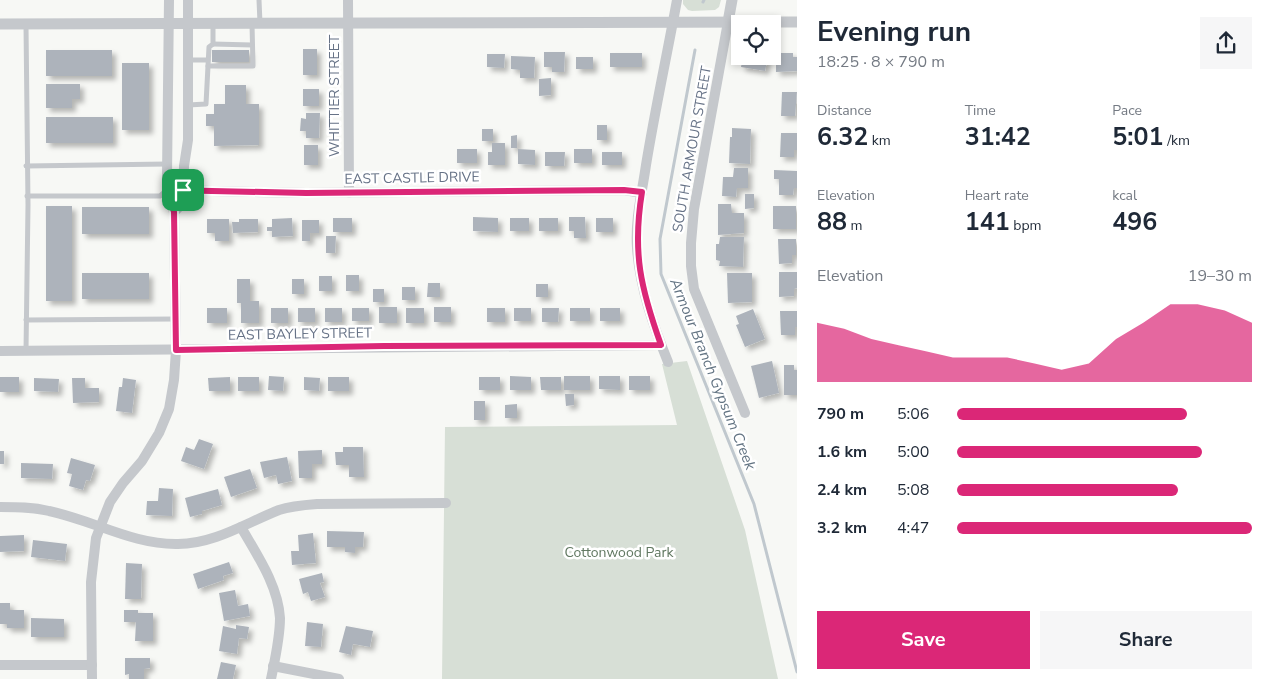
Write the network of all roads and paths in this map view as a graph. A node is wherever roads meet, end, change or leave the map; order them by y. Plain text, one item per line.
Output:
1 (169, 0) edge
2 (188, 0) edge
3 (259, 0) edge
4 (348, 0) edge
5 (677, 0) edge
6 (732, 0) edge
7 (348, 22) junction
8 (673, 22) junction
9 (728, 22) junction
10 (797, 22) edge
11 (169, 23) junction
12 (187, 23) junction
13 (212, 23) junction
14 (256, 23) junction
15 (0, 24) edge
16 (26, 24) junction
17 (213, 44) junction
18 (223, 44) junction
19 (252, 44) junction
20 (223, 50) dead end
21 (188, 60) junction
22 (208, 63) junction
23 (187, 105) junction
24 (167, 164) junction
25 (26, 166) junction
26 (168, 190) junction
27 (183, 190) junction
28 (642, 192) junction
29 (349, 193) junction
30 (27, 196) junction
31 (174, 212) junction
32 (175, 319) junction
33 (26, 320) junction
34 (661, 345) junction
35 (176, 350) junction
36 (0, 351) edge
37 (26, 351) junction
38 (668, 362) dead end
39 (745, 413) dead end
40 (446, 503) dead end
41 (0, 507) edge
42 (100, 527) junction
43 (241, 527) junction
44 (0, 665) edge
45 (92, 665) junction
46 (273, 666) junction
47 (92, 679) edge
48 (271, 679) edge
49 (339, 679) edge

1 - 11 street
2 - 12 street
3 - 14 lane
4 - 7 street, WHITTIER STREET
5 - 8 street
6 - 9 street, SOUTH ARMOUR STREET
7 - 8 street
7 - 14 street
7 - 29 street, WHITTIER STREET
8 - 9 street
8 - 28 street
9 - 10 street
9 - 39 street, SOUTH ARMOUR STREET
11 - 12 street
11 - 16 street
11 - 24 street
12 - 13 street
12 - 21 street
13 - 14 street
13 - 17 lane
14 - 19 lane
15 - 16 street
16 - 25 lane
17 - 18 lane
17 - 22 lane
18 - 19 lane
18 - 20 lane
19 - 22 lane
21 - 22 lane
21 - 23 street
22 - 23 lane
23 - 27 street
24 - 25 lane
24 - 26 street
25 - 30 lane
26 - 27 street, EAST CASTLE DRIVE
26 - 30 lane
26 - 31 street
27 - 29 street, EAST CASTLE DRIVE
27 - 31 street
28 - 29 street, EAST CASTLE DRIVE
28 - 34 street
30 - 33 lane
31 - 32 street
32 - 33 lane
32 - 35 street
33 - 37 lane
34 - 35 street, EAST BAYLEY STREET
34 - 38 street
35 - 37 street, EAST BAYLEY STREET
35 - 42 street
36 - 37 street, EAST BAYLEY STREET
40 - 43 street
41 - 42 street
42 - 43 street
42 - 45 street
43 - 46 street
44 - 45 street
45 - 47 street
46 - 48 street
46 - 49 street

